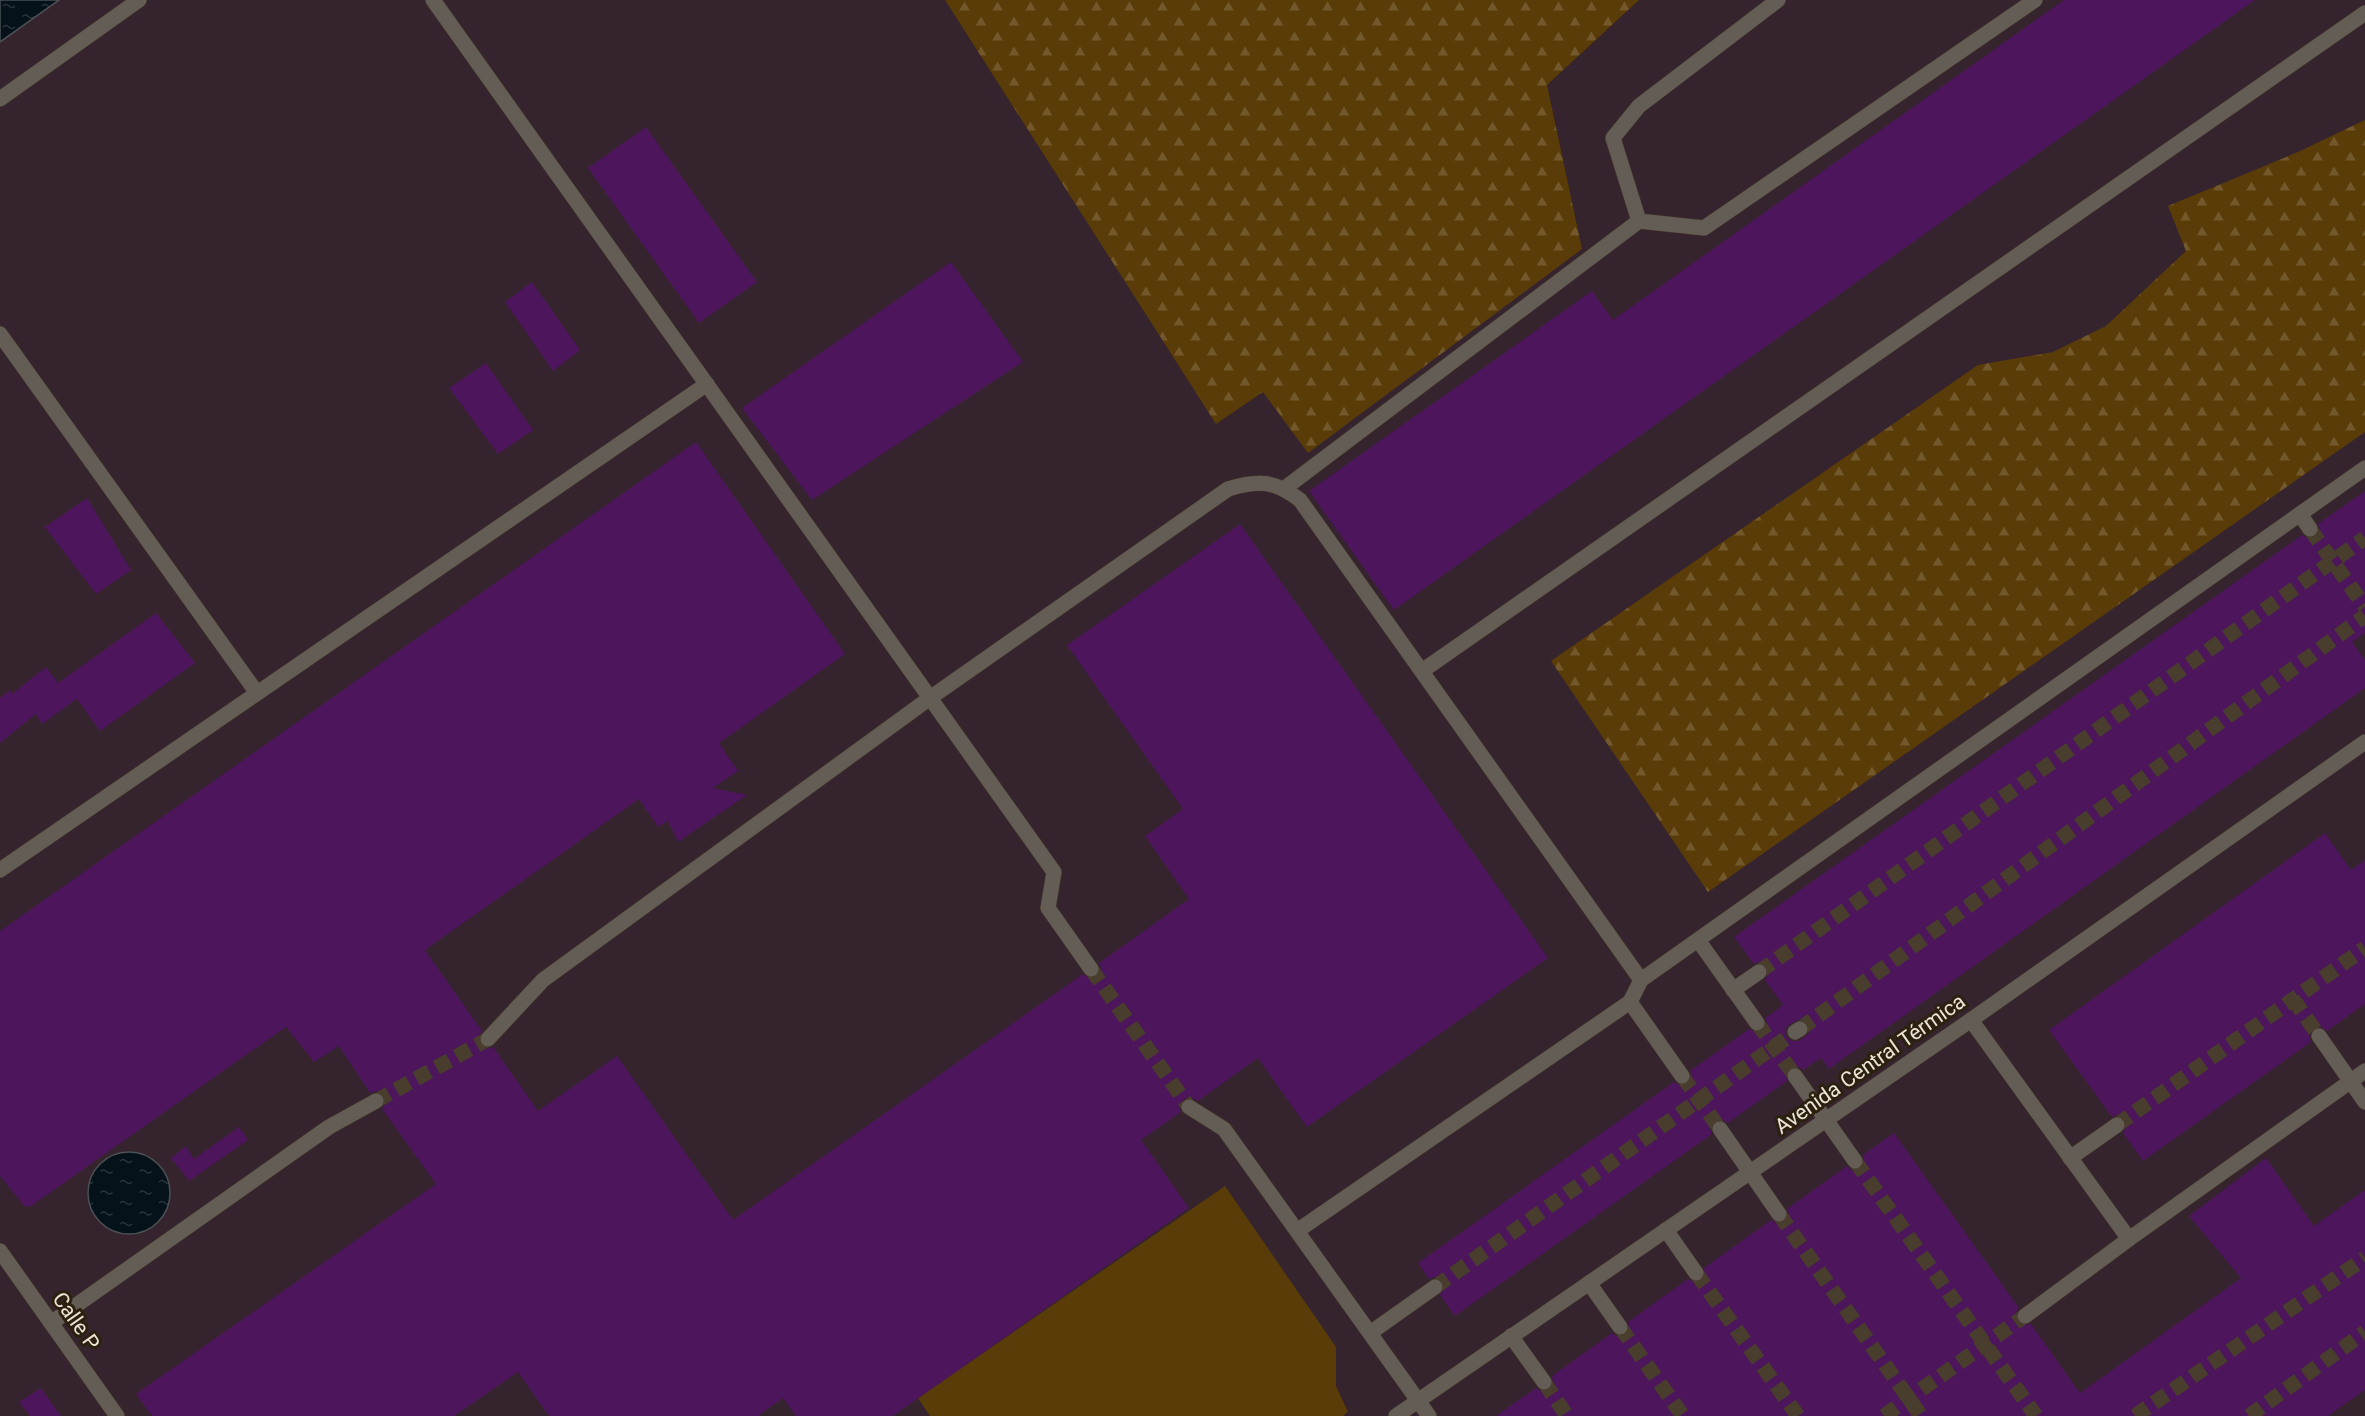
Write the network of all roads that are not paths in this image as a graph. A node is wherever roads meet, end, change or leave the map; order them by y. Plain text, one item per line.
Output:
1 (139, 0) edge
2 (433, 0) edge
3 (1778, 0) edge
4 (2035, 0) edge
5 (2365, 13) edge
6 (0, 99) edge
7 (1639, 221) junction
8 (0, 334) edge
9 (706, 384) junction
10 (2365, 468) edge
11 (1285, 488) junction
12 (2300, 514) junction
13 (2310, 529) tunnel mouth
14 (1422, 671) junction
15 (257, 693) junction
16 (930, 698) junction
17 (2365, 742) edge
18 (0, 870) edge
19 (1698, 940) junction
20 (1091, 969) tunnel mouth
21 (1759, 972) tunnel mouth
22 (1641, 980) junction
23 (1733, 990) junction
24 (1630, 1002) junction
25 (1971, 1020) junction
26 (1757, 1023) tunnel mouth
27 (2319, 1036) tunnel mouth
28 (488, 1039) tunnel mouth
29 (2365, 1071) edge
30 (1682, 1076) tunnel mouth
31 (1795, 1076) tunnel mouth
32 (2350, 1081) junction
33 (376, 1101) tunnel mouth
34 (2365, 1102) edge
35 (1189, 1107) tunnel mouth
36 (1826, 1120) junction
37 (2117, 1125) tunnel mouth
38 (1720, 1129) tunnel mouth
39 (2070, 1158) junction
40 (1855, 1161) tunnel mouth
41 (1750, 1172) junction
42 (1779, 1214) tunnel mouth
43 (1666, 1230) junction
44 (1297, 1231) junction
45 (2129, 1239) junction
46 (0, 1251) edge
47 (1696, 1273) tunnel mouth
48 (1589, 1283) junction
49 (1435, 1287) tunnel mouth
50 (2025, 1316) tunnel mouth
51 (51, 1323) junction
52 (1620, 1328) tunnel mouth
53 (1370, 1333) junction
54 (1511, 1336) junction
55 (1544, 1382) tunnel mouth
56 (1418, 1401) junction
57 (117, 1416) edge
58 (1396, 1416) edge
59 (1429, 1416) edge

1 - 6 lane
2 - 9 lane
3 - 7 lane
4 - 7 lane
5 - 14 lane
7 - 11 lane
8 - 15 lane
9 - 15 lane
9 - 16 lane
10 - 12 lane
11 - 14 lane
11 - 16 lane
12 - 13 lane
12 - 19 lane
14 - 22 lane
15 - 18 lane
16 - 20 lane
16 - 28 lane
17 - 25 lane, Avenida Central Térmica
19 - 22 lane
19 - 23 lane
21 - 23 lane
22 - 24 lane
23 - 26 lane
24 - 30 lane
24 - 44 lane
25 - 36 lane, Avenida Central Térmica
25 - 39 lane
27 - 32 lane
29 - 32 lane
31 - 36 lane
32 - 34 lane
32 - 45 lane
33 - 51 lane
35 - 44 lane
36 - 40 lane
36 - 41 lane, Avenida Central Térmica
37 - 39 lane
38 - 41 lane
39 - 45 lane
41 - 42 lane
41 - 43 lane, Avenida Central Térmica
43 - 47 lane
43 - 48 lane, Avenida Central Térmica
44 - 53 lane
45 - 50 lane
46 - 51 lane, Calle P
48 - 52 lane
48 - 54 lane, Avenida Central Térmica
49 - 53 lane
51 - 57 lane, Calle P
53 - 56 lane
54 - 55 lane
54 - 56 lane, Avenida Central Térmica
56 - 58 lane, Avenida Central Térmica
56 - 59 lane

